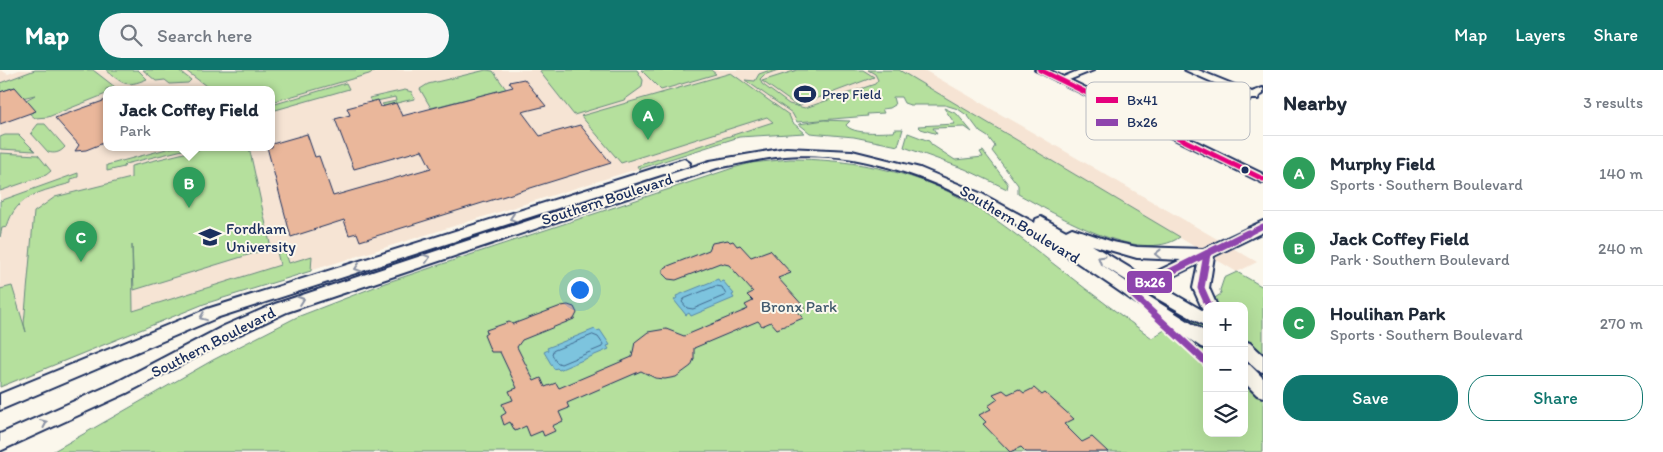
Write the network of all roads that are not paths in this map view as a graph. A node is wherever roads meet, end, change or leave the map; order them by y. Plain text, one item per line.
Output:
1 (1040, 70) edge
2 (1089, 70) edge
3 (1190, 70) edge
4 (1061, 80) junction
5 (1219, 82) edge
6 (1263, 91) edge
7 (1086, 92) edge
8 (1252, 96) joint
9 (1263, 100) edge
10 (1184, 140) edge
11 (1263, 179) edge
12 (1034, 218) junction
13 (1263, 226) edge
14 (1207, 254) junction
15 (1136, 288) junction
16 (1207, 302) edge
17 (1203, 320) edge
18 (1203, 340) edge
19 (1248, 352) edge
20 (1263, 365) edge
21 (1248, 374) edge
22 (30, 389) junction
23 (1263, 390) edge
24 (0, 394) edge
25 (0, 402) edge
26 (0, 443) edge

1 - 4 main road
2 - 4 street
3 - 5 street
4 - 7 main road
6 - 8 street
8 - 9 street
10 - 11 main road
14 -> 12 main road
15 -> 12 main road, Southern Boulevard
12 -> 22 main road, Southern Boulevard
13 - 14 main road
14 - 15 main road
14 - 16 main road
15 - 17 main road, Southern Boulevard
15 - 18 main road, Southern Boulevard
26 -> 15 main road, Southern Boulevard
19 - 20 main road
21 - 23 main road
22 - 24 main road
22 - 25 main road, Southern Boulevard

